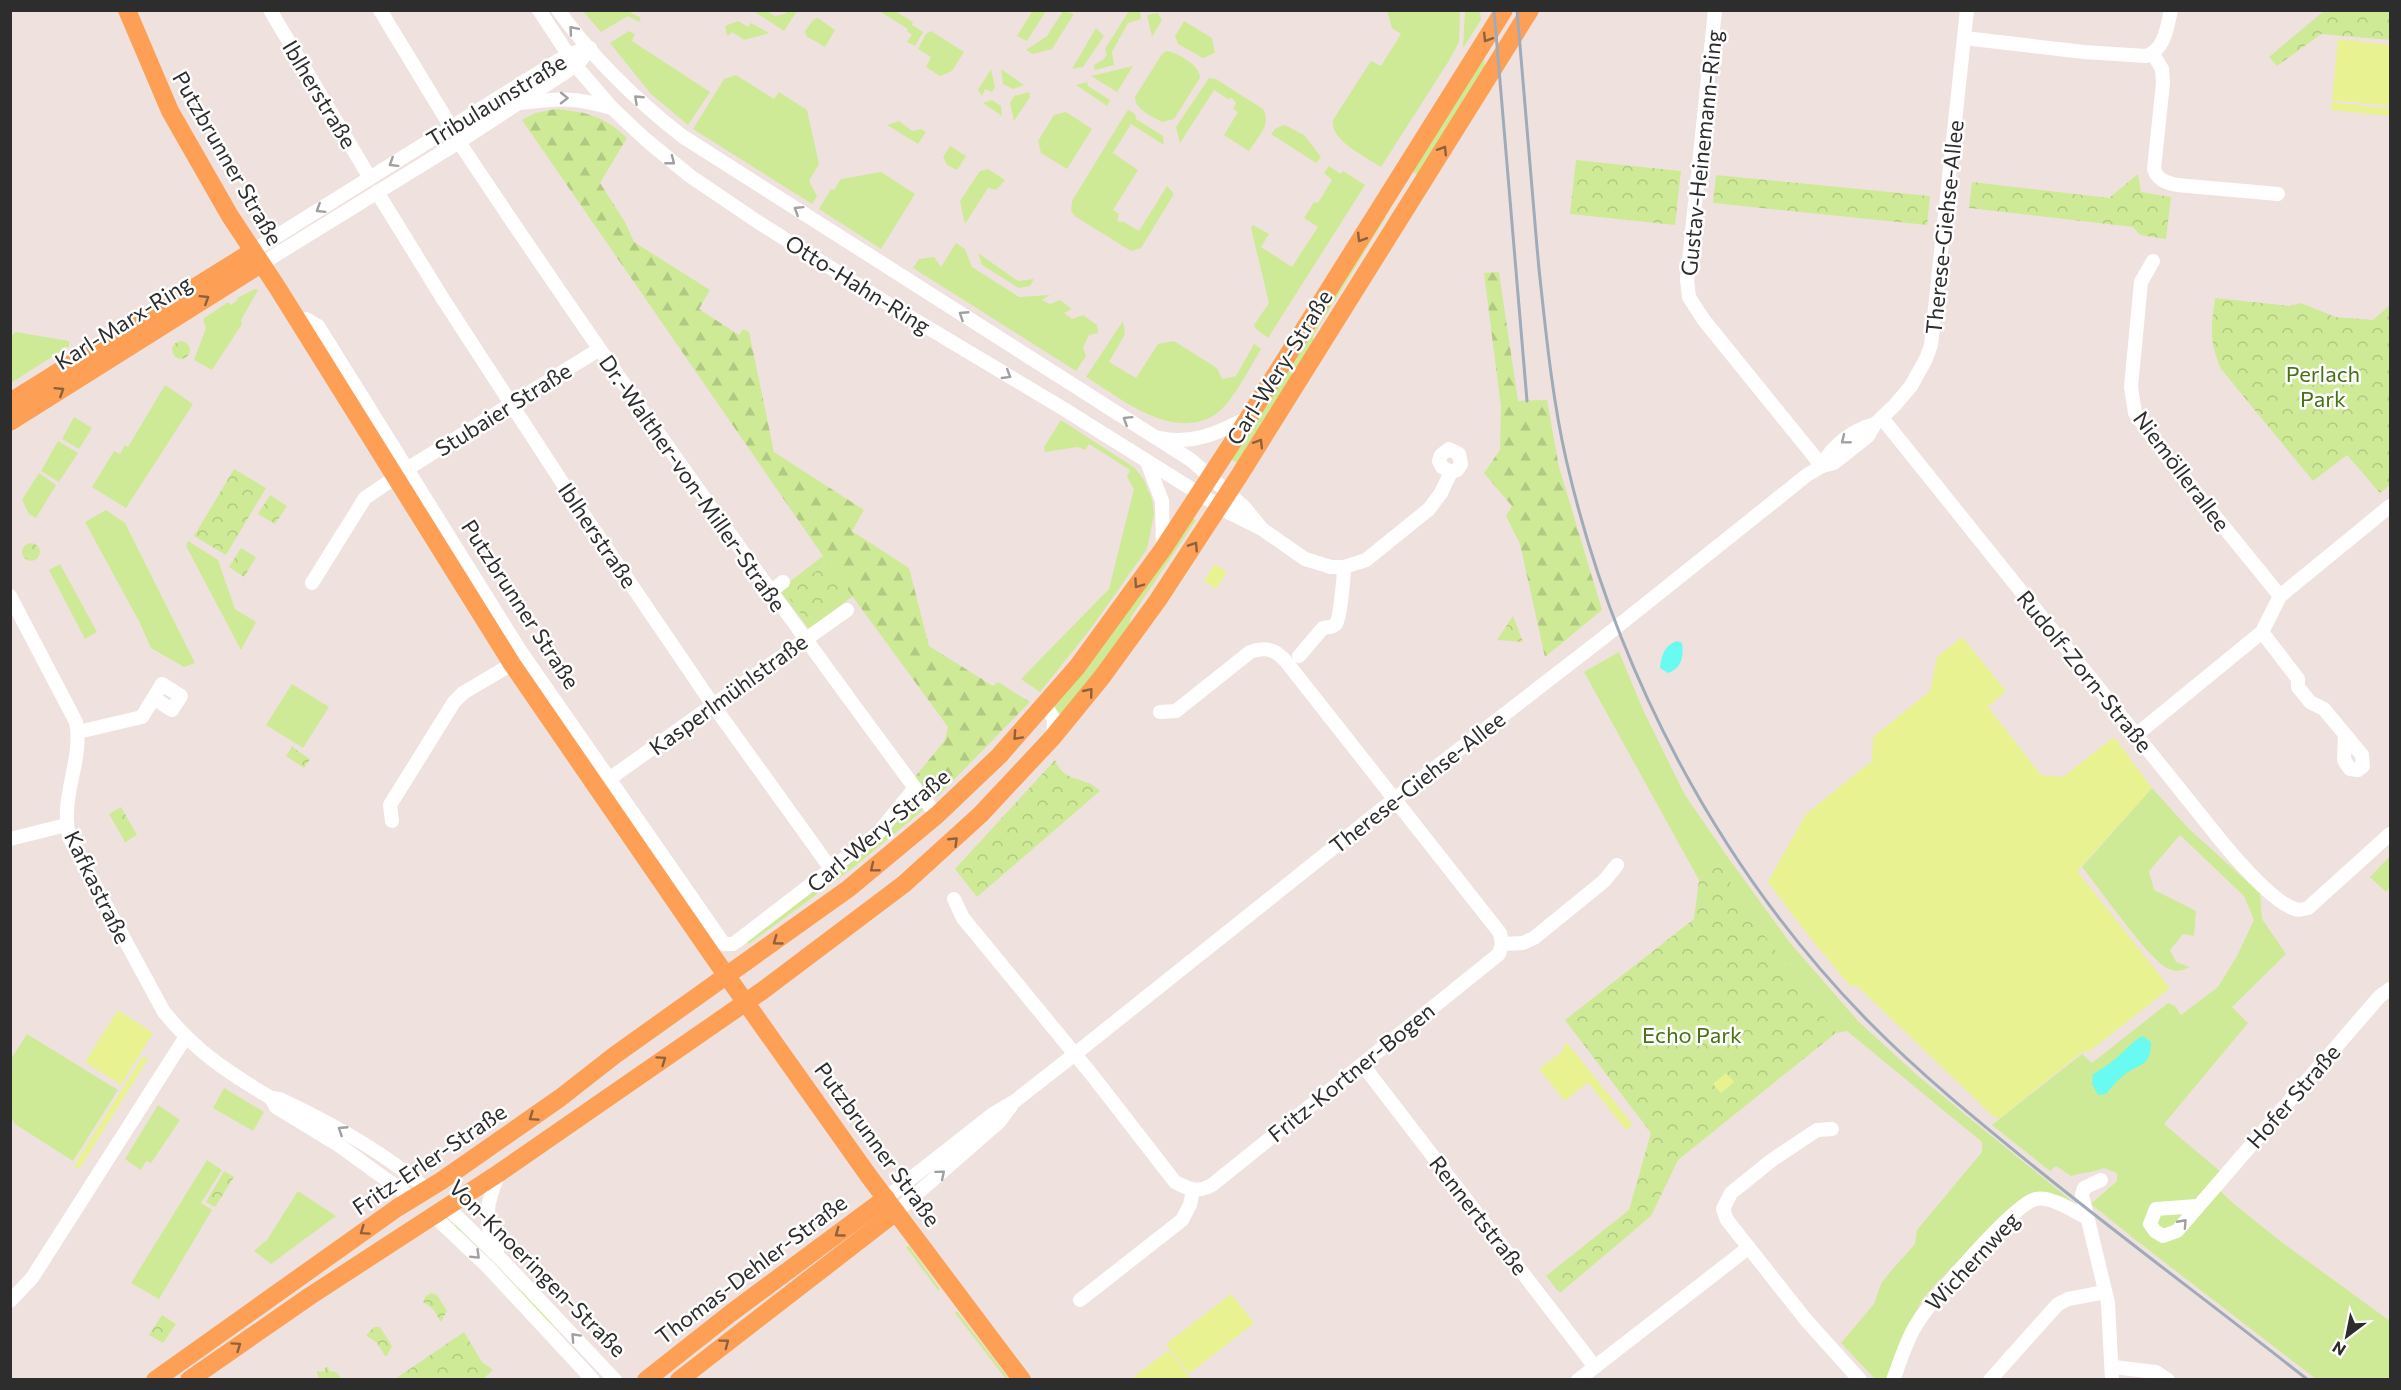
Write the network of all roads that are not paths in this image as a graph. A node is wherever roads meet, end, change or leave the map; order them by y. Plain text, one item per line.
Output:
1 (270, 10) edge
2 (380, 10) edge
3 (539, 10) edge
4 (558, 10) edge
5 (1504, 10) edge
6 (1530, 10) edge
7 (1715, 10) edge
8 (1967, 10) edge
9 (2171, 10) edge
10 (130, 12) edge
11 (1964, 38) junction
12 (590, 48) junction
13 (2153, 54) junction
14 (571, 60) junction
15 (515, 104) junction
16 (612, 108) junction
17 (451, 127) junction
18 (459, 142) junction
19 (370, 178) junction
20 (377, 192) junction
21 (2278, 194) dead end
22 (257, 257) junction
23 (2153, 261) dead end
24 (598, 350) junction
25 (10, 402) edge
26 (512, 404) junction
27 (1249, 417) junction
28 (1879, 421) junction
29 (10, 422) edge
30 (1153, 436) junction
31 (1147, 462) junction
32 (1822, 466) junction
33 (1451, 472) dead end
34 (401, 473) junction
35 (1210, 476) junction
36 (1198, 494) junction
37 (1224, 500) junction
38 (2391, 506) edge
39 (1163, 549) junction
40 (1344, 567) junction
41 (783, 582) dead end
42 (312, 583) dead end
43 (770, 592) junction
44 (10, 596) edge
45 (2280, 596) junction
46 (847, 610) dead end
47 (2262, 632) junction
48 (805, 639) junction
49 (1299, 656) dead end
50 (512, 664) junction
51 (154, 699) dead end
52 (713, 705) junction
53 (1045, 705) junction
54 (1160, 712) dead end
55 (78, 732) junction
56 (2136, 735) junction
57 (2345, 735) dead end
58 (1053, 737) junction
59 (609, 779) junction
60 (915, 789) junction
61 (1395, 799) junction
62 (937, 815) junction
63 (392, 821) dead end
64 (66, 825) junction
65 (2391, 834) edge
66 (10, 839) edge
67 (1617, 865) dead end
68 (831, 869) junction
69 (848, 889) junction
70 (954, 898) dead end
71 (860, 918) junction
72 (702, 927) junction
73 (1502, 944) junction
74 (727, 976) junction
75 (2391, 989) edge
76 (746, 1003) junction
77 (185, 1038) junction
78 (1075, 1054) junction
79 (1362, 1064) junction
80 (1832, 1129) dead end
81 (499, 1173) junction
82 (2101, 1180) dead end
83 (1193, 1190) junction
84 (420, 1194) junction
85 (891, 1205) junction
86 (2198, 1206) dead end
87 (440, 1211) junction
88 (2086, 1218) junction
89 (1748, 1248) junction
90 (500, 1258) junction
91 (2105, 1292) junction
92 (1080, 1300) dead end
93 (10, 1301) edge
94 (1595, 1366) junction
95 (692, 1372) edge
96 (2112, 1373) edge
97 (1845, 1374) edge
98 (155, 1380) edge
99 (189, 1380) edge
100 (593, 1380) edge
101 (615, 1380) edge
102 (646, 1380) edge
103 (679, 1380) edge
104 (1022, 1380) edge
105 (1578, 1380) edge
106 (1860, 1380) edge
107 (1893, 1380) edge
108 (1990, 1380) edge
109 (2168, 1380) edge

1 - 19 street, Iblherstraße
2 - 17 street
3 - 14 street, Otto-Hahn-Ring
12 -> 4 street, Otto-Hahn-Ring
5 -> 27 main road, Carl-Wery-Straße
37 -> 6 main road, Carl-Wery-Straße
7 - 32 street, Gustav-Heinemann-Ring
8 - 11 street, Therese-Giehse-Allee
9 - 13 street
10 - 22 main road, Putzbrunner Straße
11 - 13 street
11 - 28 street, Therese-Giehse-Allee
12 - 14 street, Tribulaunstraße
30 -> 12 street, Otto-Hahn-Ring
13 - 21 street
14 - 15 street, Tribulaunstraße
14 - 16 street, Otto-Hahn-Ring
14 - 17 street, Tribulaunstraße
15 -> 16 street
15 - 18 street, Tribulaunstraße
16 -> 31 street, Otto-Hahn-Ring
17 -> 19 street, Tribulaunstraße
18 - 20 street, Tribulaunstraße
18 - 24 street, Dr.-Walther-von-Miller-Straße
19 -> 22 street, Tribulaunstraße
20 - 22 street, Tribulaunstraße
20 - 26 street, Iblherstraße
22 - 25 main road, Karl-Marx-Ring
29 -> 22 main road, Karl-Marx-Ring
22 - 34 main road, Putzbrunner Straße
23 - 45 street, Niemöllerallee
24 - 26 street, Stubaier Straße
24 - 43 street, Dr.-Walther-von-Miller-Straße
26 - 34 street, Stubaier Straße
26 - 52 street, Iblherstraße
27 - 30 street
27 - 35 main road, Carl-Wery-Straße
28 - 32 street, Therese-Giehse-Allee
28 - 56 street, Rudolf-Zorn-Straße
30 - 35 street, Otto-Hahn-Ring
31 - 36 street, Otto-Hahn-Ring
31 - 39 street
32 - 61 street, Therese-Giehse-Allee
33 - 40 street
34 - 42 street, Stubaier Straße
34 - 50 main road, Putzbrunner Straße
34 - 59 street, Putzbrunner Straße
35 - 36 main road, Carl-Wery-Straße
35 - 37 street, Otto-Hahn-Ring
36 - 37 street, Otto-Hahn-Ring
36 - 39 main road, Carl-Wery-Straße
37 - 40 street
58 -> 37 main road, Carl-Wery-Straße
38 - 45 street
39 -> 53 main road, Carl-Wery-Straße
40 - 49 street
41 - 43 street
43 - 48 street, Dr.-Walther-von-Miller-Straße
44 - 55 street, Kafkastraße
45 - 47 street
46 - 48 street, Kasperlmühlstraße
47 - 56 street
47 - 57 street
48 - 52 street, Kasperlmühlstraße
48 - 60 street, Dr.-Walther-von-Miller-Straße
50 - 63 street
50 - 72 main road, Putzbrunner Straße
51 - 55 street
52 - 59 street, Kasperlmühlstraße
52 - 68 street, Iblherstraße
53 - 58 street
53 -> 62 main road, Carl-Wery-Straße
54 - 61 street
55 - 64 street, Kafkastraße
56 - 65 street, Rudolf-Zorn-Straße
71 -> 58 main road, Carl-Wery-Straße
59 - 72 street, Putzbrunner Straße
60 - 62 street, Dr.-Walther-von-Miller-Straße
60 - 68 street
61 - 73 street
61 - 78 street, Therese-Giehse-Allee
62 -> 69 main road, Carl-Wery-Straße
64 - 66 street
64 - 77 street, Kafkastraße
67 - 73 street
68 - 72 street, Putzbrunner Straße
69 - 71 main road
69 -> 74 main road, Carl-Wery-Straße
70 - 78 street
71 - 76 main road, Carl-Wery-Straße
72 - 74 main road, Putzbrunner Straße
73 - 79 street, Fritz-Kortner-Bogen
74 - 76 main road, Putzbrunner Straße
74 -> 84 main road, Fritz-Erler-Straße
75 - 86 street, Hofer Straße
81 -> 76 main road
76 - 85 main road, Putzbrunner Straße
77 - 84 street, Kafkastraße
77 - 93 street
78 - 83 street
78 - 85 street, Therese-Giehse-Allee
79 - 83 street, Fritz-Kortner-Bogen
79 - 94 street, Rennertstraße
80 - 89 street
81 - 87 main road
81 - 90 street
82 - 88 street
83 - 92 street
84 - 87 main road, Von-Knoeringen-Straße
84 -> 98 main road, Fritz-Erler-Straße
95 -> 85 main road, Thomas-Dehler-Straße
85 -> 102 main road, Thomas-Dehler-Straße
85 - 104 main road, Putzbrunner Straße
87 - 90 street, Von-Knoeringen-Straße
99 -> 87 main road
87 -> 100 street, Von-Knoeringen-Straße
88 - 91 street
88 - 107 street, Wichernweg
89 - 94 street
89 - 97 street
101 -> 90 street, Von-Knoeringen-Straße
91 - 96 street
91 - 108 street
94 - 105 street
95 - 103 main road, Thomas-Dehler-Straße
96 - 109 street
97 - 106 street

